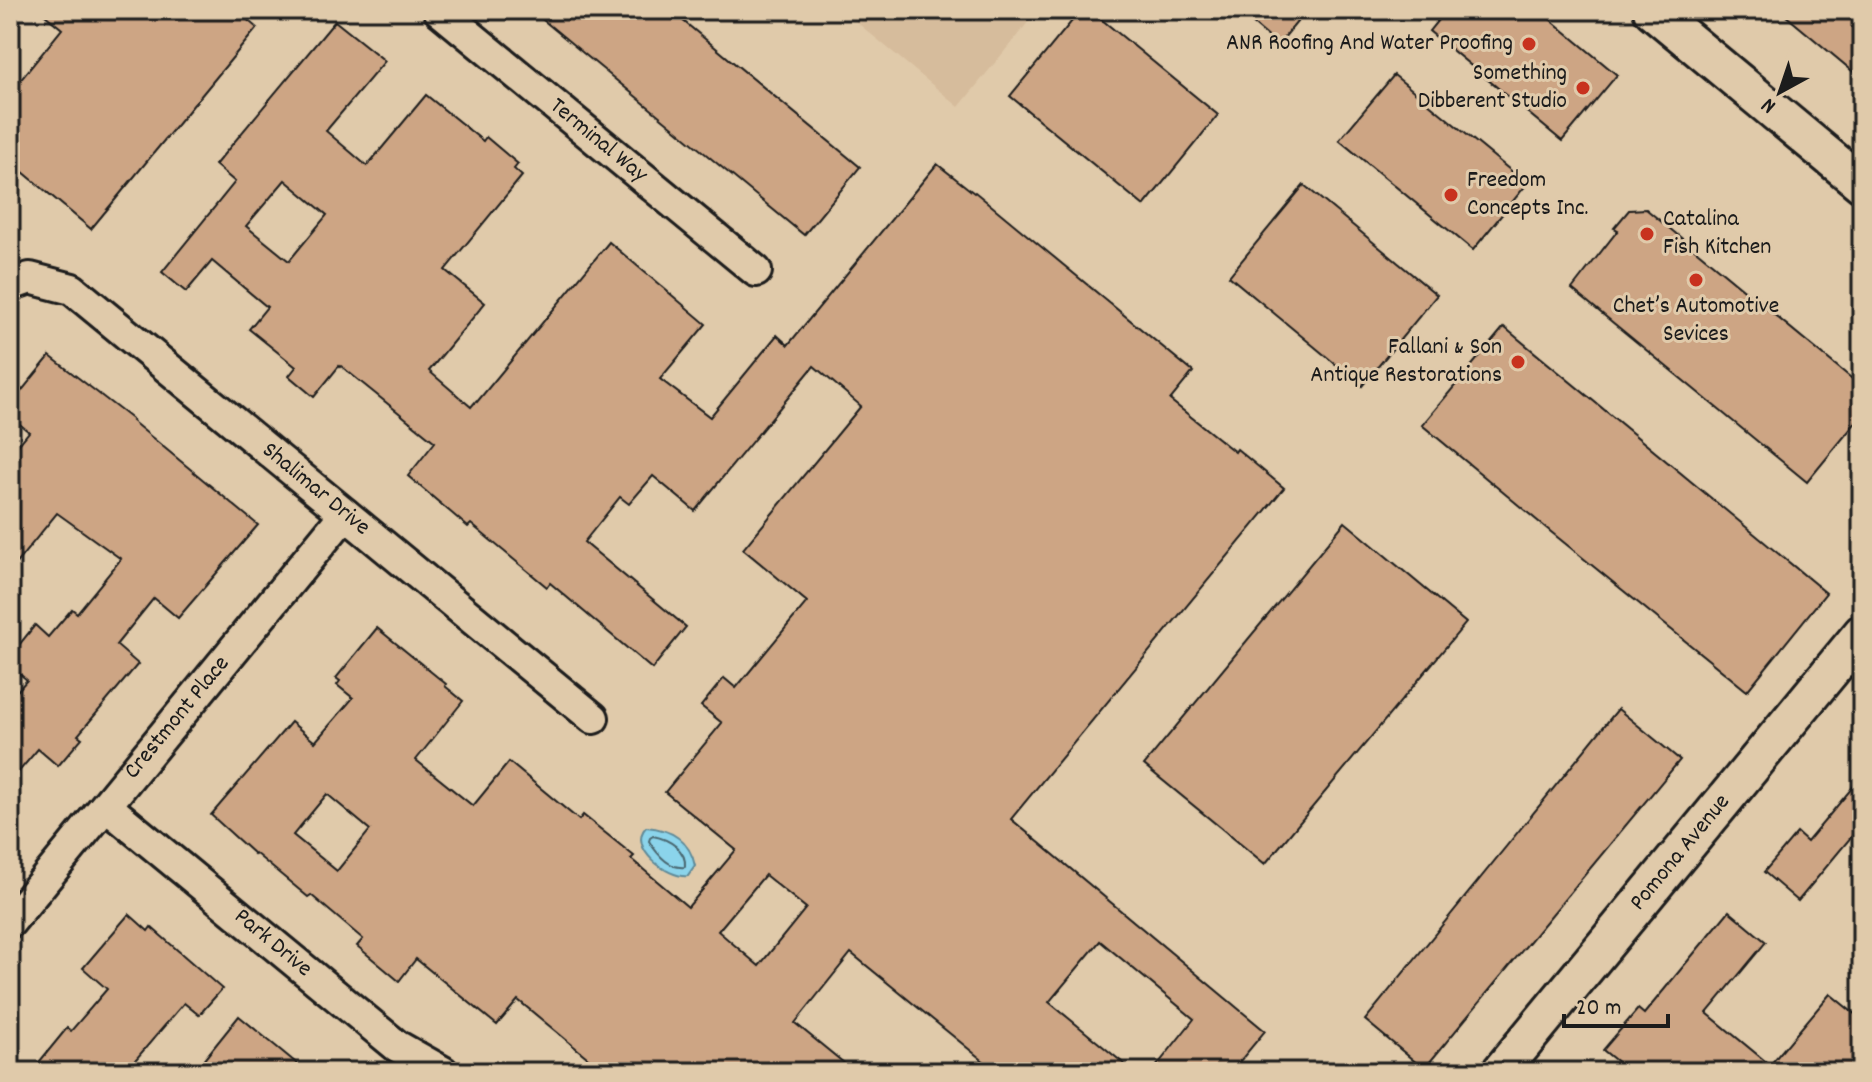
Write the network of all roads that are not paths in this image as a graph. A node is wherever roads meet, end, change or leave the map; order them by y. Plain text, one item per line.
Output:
1 (439, 10) edge
2 (1668, 15) edge
3 (1862, 184) edge
4 (756, 271) dead end
5 (20, 281) edge
6 (345, 514) junction
7 (1862, 633) edge
8 (593, 718) dead end
9 (106, 806) junction
10 (10, 922) edge
11 (443, 1072) edge
12 (1500, 1072) edge

1 - 4 street, Terminal Way
2 - 3 street
5 - 6 street, Shalimar Drive
6 - 8 street, Shalimar Drive
6 - 9 street, Crestmont Place
7 - 12 street, Pomona Avenue
9 - 10 street, Crestmont Place
9 - 11 street, Park Drive

